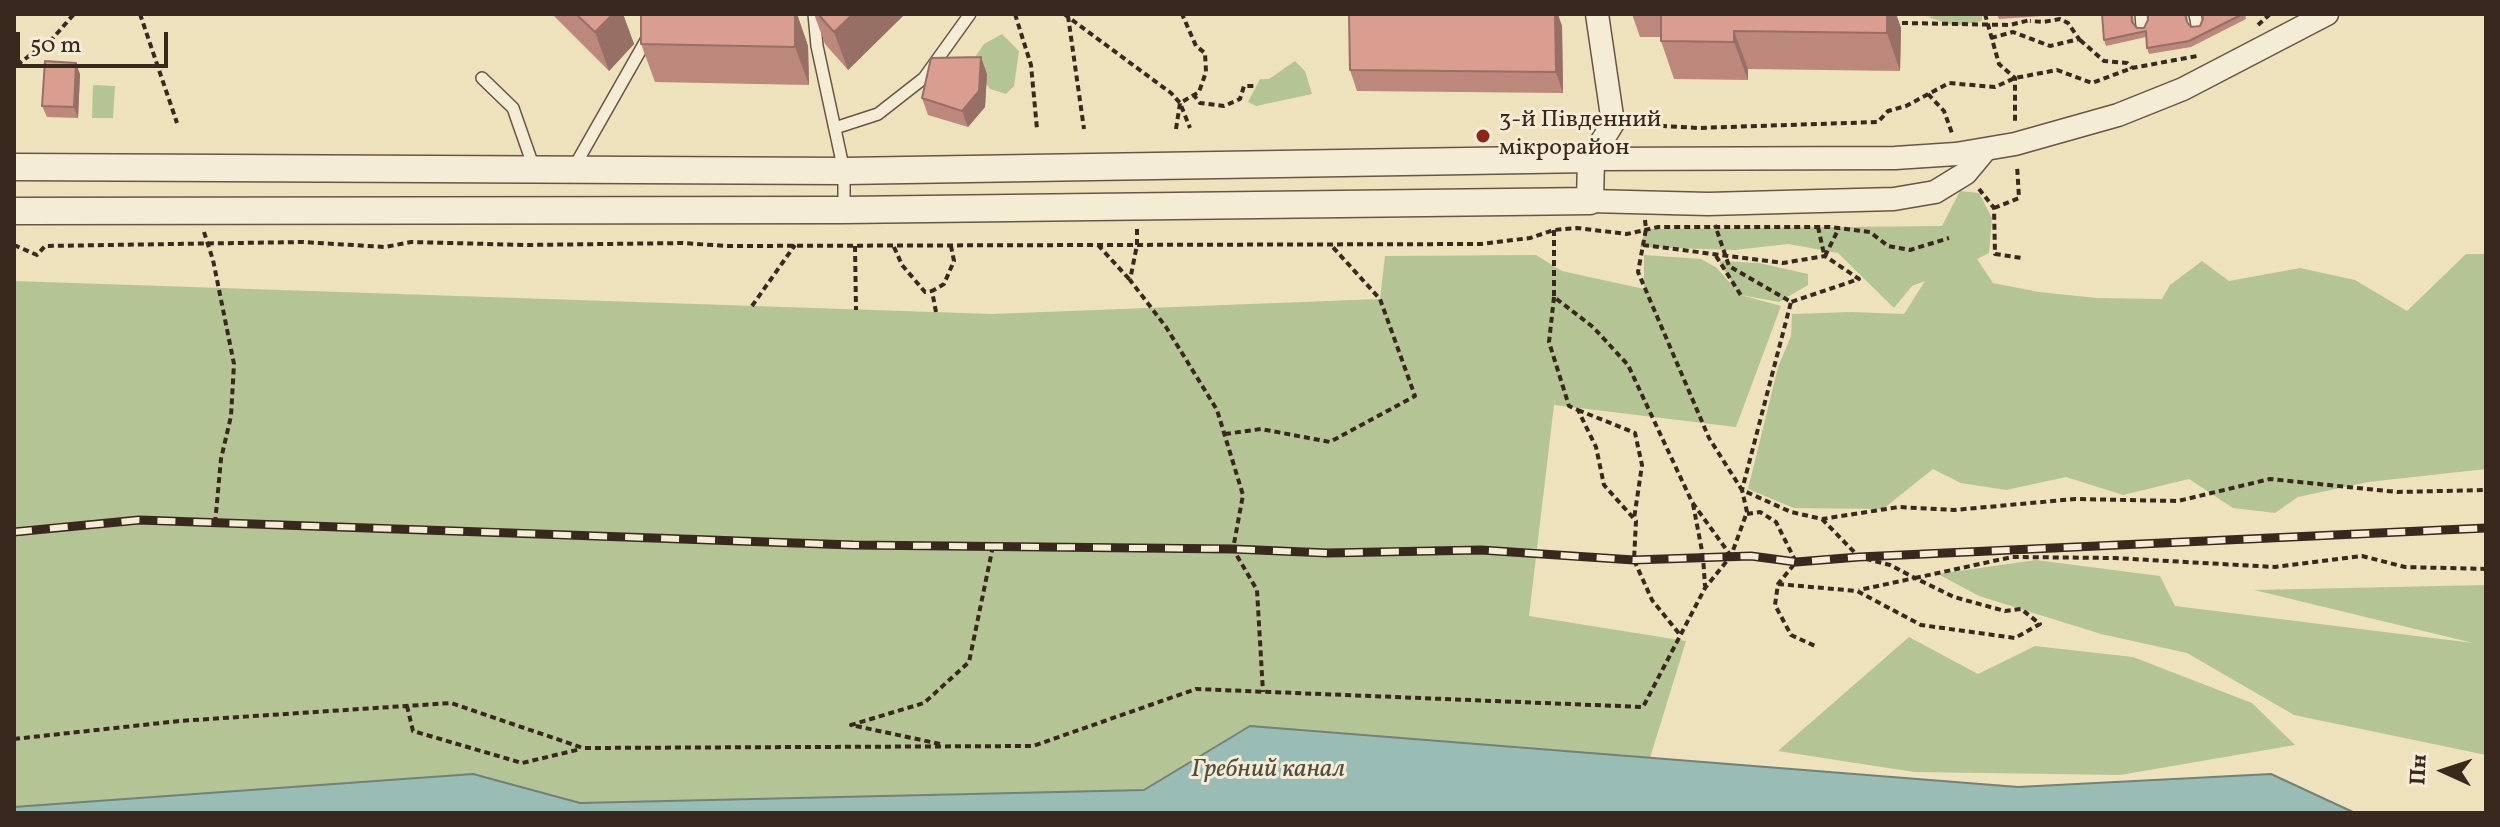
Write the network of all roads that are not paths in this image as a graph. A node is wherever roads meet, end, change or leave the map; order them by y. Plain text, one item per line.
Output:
1 (661, 14) edge
2 (814, 14) edge
3 (970, 14) edge
4 (1597, 14) edge
5 (2327, 14) edge
6 (482, 78) dead end
7 (835, 128) junction
8 (1591, 159) junction
9 (1962, 163) junction
10 (14, 167) edge
11 (534, 169) junction
12 (573, 169) junction
13 (844, 171) junction
14 (1590, 201) junction
15 (844, 210) junction
16 (14, 211) edge

1 - 12 lane
2 - 7 lane
3 - 7 lane
4 - 8 street
5 - 9 street
6 - 11 lane
7 - 13 lane
8 - 9 street
8 - 13 street
8 - 14 street
9 - 14 street
10 - 11 street
11 - 12 street
12 - 13 street
13 - 15 lane
14 - 15 street
15 - 16 street

